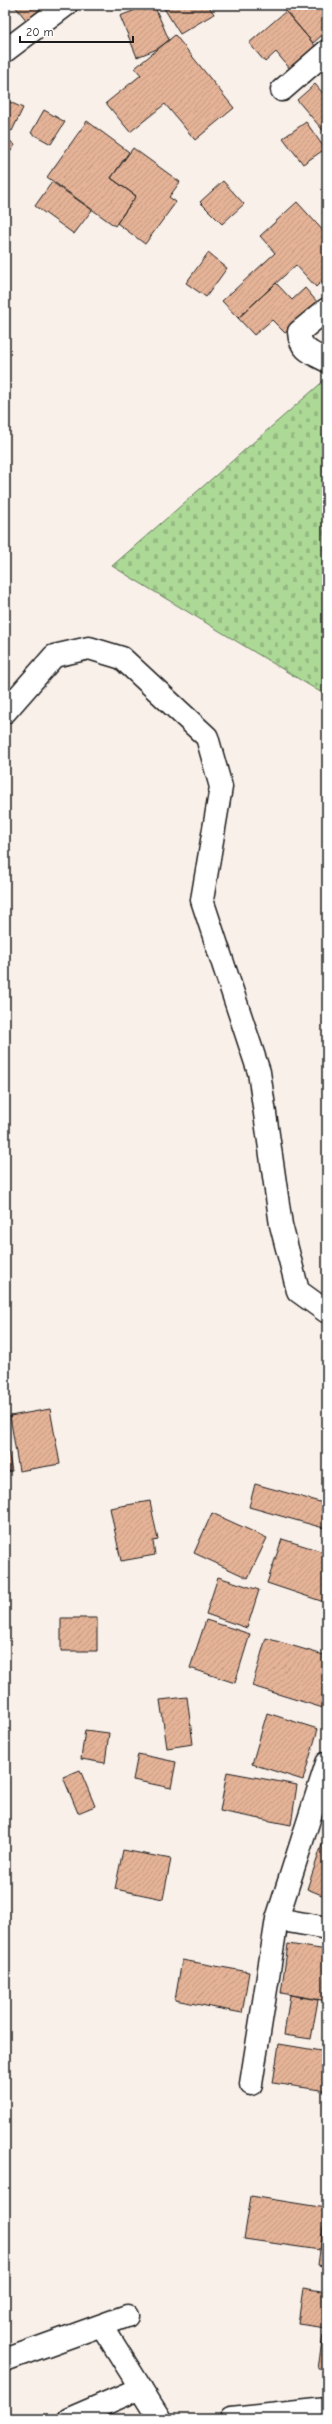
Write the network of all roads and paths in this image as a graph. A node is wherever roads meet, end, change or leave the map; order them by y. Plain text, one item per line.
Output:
1 (66, 5) edge
2 (5, 51) edge
3 (327, 51) edge
4 (282, 90) dead end
5 (327, 309) edge
6 (327, 361) edge
7 (5, 712) edge
8 (327, 1312) edge
9 (327, 1763) edge
10 (277, 1919) junction
11 (327, 1928) edge
12 (251, 2084) dead end
13 (127, 2316) dead end
14 (102, 2326) junction
15 (5, 2360) edge
16 (141, 2388) junction
17 (327, 2409) edge
18 (69, 2419) edge
19 (160, 2419) edge
20 (231, 2419) edge

1 - 2 street
3 - 4 street
5 - 6 street
7 - 8 street
9 - 10 street
10 - 11 street
10 - 12 street
13 - 14 street
14 - 15 street
14 - 16 street
16 - 18 street
16 - 19 street
17 - 20 street

